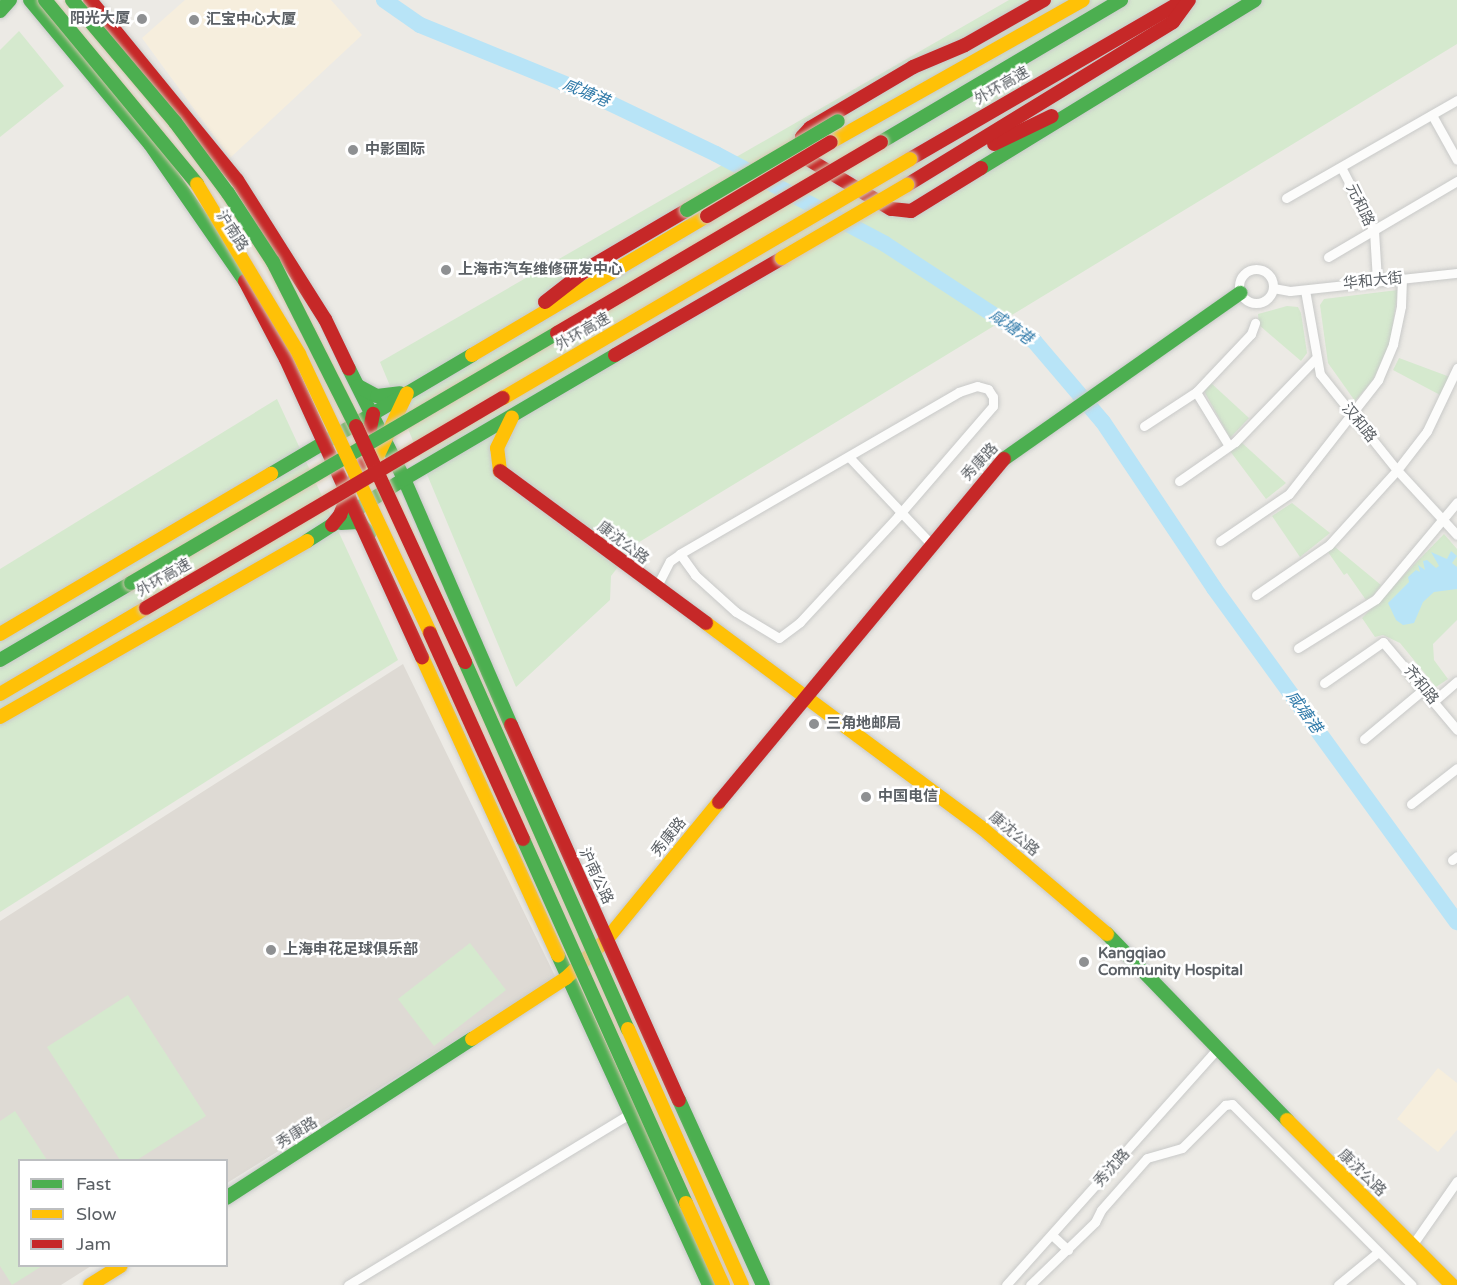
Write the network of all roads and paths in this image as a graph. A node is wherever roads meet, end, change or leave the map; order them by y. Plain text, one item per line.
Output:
1 (10, 0) edge
2 (30, 0) edge
3 (45, 0) edge
4 (72, 0) edge
5 (90, 0) edge
6 (1044, 0) edge
7 (1083, 0) edge
8 (1121, 0) edge
9 (1184, 0) edge
10 (1190, 0) edge
11 (1255, 0) edge
12 (0, 10) edge
13 (991, 50) junction
14 (946, 54) junction
15 (923, 71) junction
16 (1131, 77) junction
17 (1457, 100) edge
18 (1432, 115) junction
19 (951, 158) junction
20 (1457, 160) edge
21 (1341, 167) junction
22 (1457, 181) edge
23 (1286, 198) dead end
24 (1374, 231) junction
25 (1328, 257) dead end
26 (1457, 273) edge
27 (1402, 278) junction
28 (1377, 280) junction
29 (1273, 288) junction
30 (1305, 290) junction
31 (1240, 293) junction
32 (528, 320) junction
33 (1256, 322) dead end
34 (1316, 358) junction
35 (1457, 368) edge
36 (358, 386) junction
37 (409, 389) junction
38 (1196, 392) junction
39 (373, 414) junction
40 (1353, 415) junction
41 (512, 416) junction
42 (1144, 426) dead end
43 (386, 438) junction
44 (326, 442) junction
45 (1229, 446) junction
46 (850, 458) junction
47 (1397, 470) junction
48 (404, 479) junction
49 (1179, 481) dead end
50 (350, 491) junction
51 (1457, 502) edge
52 (359, 511) junction
53 (900, 513) junction
54 (1443, 520) junction
55 (331, 526) junction
56 (369, 533) junction
57 (1457, 535) edge
58 (1220, 541) dead end
59 (931, 544) junction
60 (680, 554) junction
61 (656, 588) junction
62 (1256, 595) dead end
63 (0, 634) edge
64 (1298, 648) dead end
65 (0, 660) edge
66 (1457, 681) edge
67 (1324, 683) dead end
68 (1424, 689) junction
69 (0, 694) edge
70 (806, 695) junction
71 (1434, 701) junction
72 (0, 717) edge
73 (1457, 730) edge
74 (1364, 739) dead end
75 (1457, 768) edge
76 (1411, 804) dead end
77 (607, 939) junction
78 (566, 978) junction
79 (1216, 1050) junction
80 (631, 1113) junction
81 (1457, 1181) edge
82 (228, 1197) edge
83 (1062, 1224) junction
84 (1052, 1235) junction
85 (1078, 1238) junction
86 (1413, 1244) junction
87 (1068, 1250) junction
88 (1378, 1252) junction
89 (119, 1267) edge
90 (90, 1285) edge
91 (348, 1285) edge
92 (709, 1285) edge
93 (723, 1285) edge
94 (742, 1285) edge
95 (763, 1285) edge
96 (1006, 1285) edge
97 (1030, 1285) edge
98 (1338, 1285) edge
99 (1412, 1285) edge
100 (1452, 1285) edge

1 - 12 main road
2 - 44 main road, 沪南路
3 - 93 main road, bridge
4 - 94 main road, bridge
5 - 36 main road
6 - 14 main road
7 - 13 main road
8 - 65 main road, 外环高速, bridge
9 - 69 main road, 外环高速, bridge
10 - 19 main road
11 - 16 main road
13 - 15 main road
13 - 32 main road, bridge
14 - 15 main road
14 - 16 main road
15 - 32 main road, bridge
16 - 19 main road
17 - 18 street
18 - 20 street
18 - 21 street
19 - 41 main road, bridge
21 - 23 street
21 - 24 street, 元和路
22 - 24 street
24 - 25 street
24 - 28 street, 元和路
26 - 27 street, 华和大街
27 - 28 street, 华和大街
27 - 40 street
28 - 30 street, 华和大街
29 - 30 street, 华和大街
29 - 31 street
29 - 31 street
30 - 34 street, 汉和路
31 - 59 main road, 秀康路
32 - 37 main road
33 - 38 street
34 - 40 street, 汉和路
34 - 45 street
35 - 47 street
36 - 37 main road
36 - 39 main road
37 - 39 main road
37 - 43 main road
38 - 42 street
38 - 45 street
39 - 43 main road
39 - 44 main road
39 - 50 main road
40 - 47 street, 汉和路
40 - 58 street
41 - 48 main road
41 - 61 main road, 康沈公路
43 - 48 main road
43 - 52 main road
44 - 50 main road, 沪南路
44 - 63 main road
45 - 49 street
46 - 53 street
46 - 53 street
46 - 60 street
47 - 54 street, 汉和路
47 - 62 street
48 - 52 main road
48 - 77 main road, 沪南公路
50 - 52 main road, 沪南路
50 - 55 main road
51 - 54 street
52 - 55 main road
52 - 56 main road
53 - 59 street
53 - 60 street
54 - 57 street, 汉和路
54 - 64 street
55 - 56 main road
55 - 72 main road
56 - 78 main road
59 - 70 main road, 秀康路
60 - 61 street
61 - 70 main road, 康沈公路
66 - 71 street
67 - 68 street, 齐和路
68 - 71 street, 齐和路
68 - 74 street
70 - 77 main road, 秀康路
70 - 79 main road, 康沈公路
71 - 73 street, 齐和路
75 - 76 street
77 - 78 main road, 秀康路
77 - 95 main road, 沪南公路
78 - 80 main road
78 - 82 main road, 秀康路
79 - 83 street, 秀沈路
79 - 86 main road, 康沈公路
80 - 91 street
80 - 92 main road
81 - 86 street
83 - 84 street, 秀沈路
83 - 85 street
84 - 87 street
84 - 96 street, 秀沈路
85 - 87 street
85 - 88 street
86 - 100 main road, 康沈公路
87 - 97 street
88 - 98 street
88 - 99 street
89 - 90 main road

